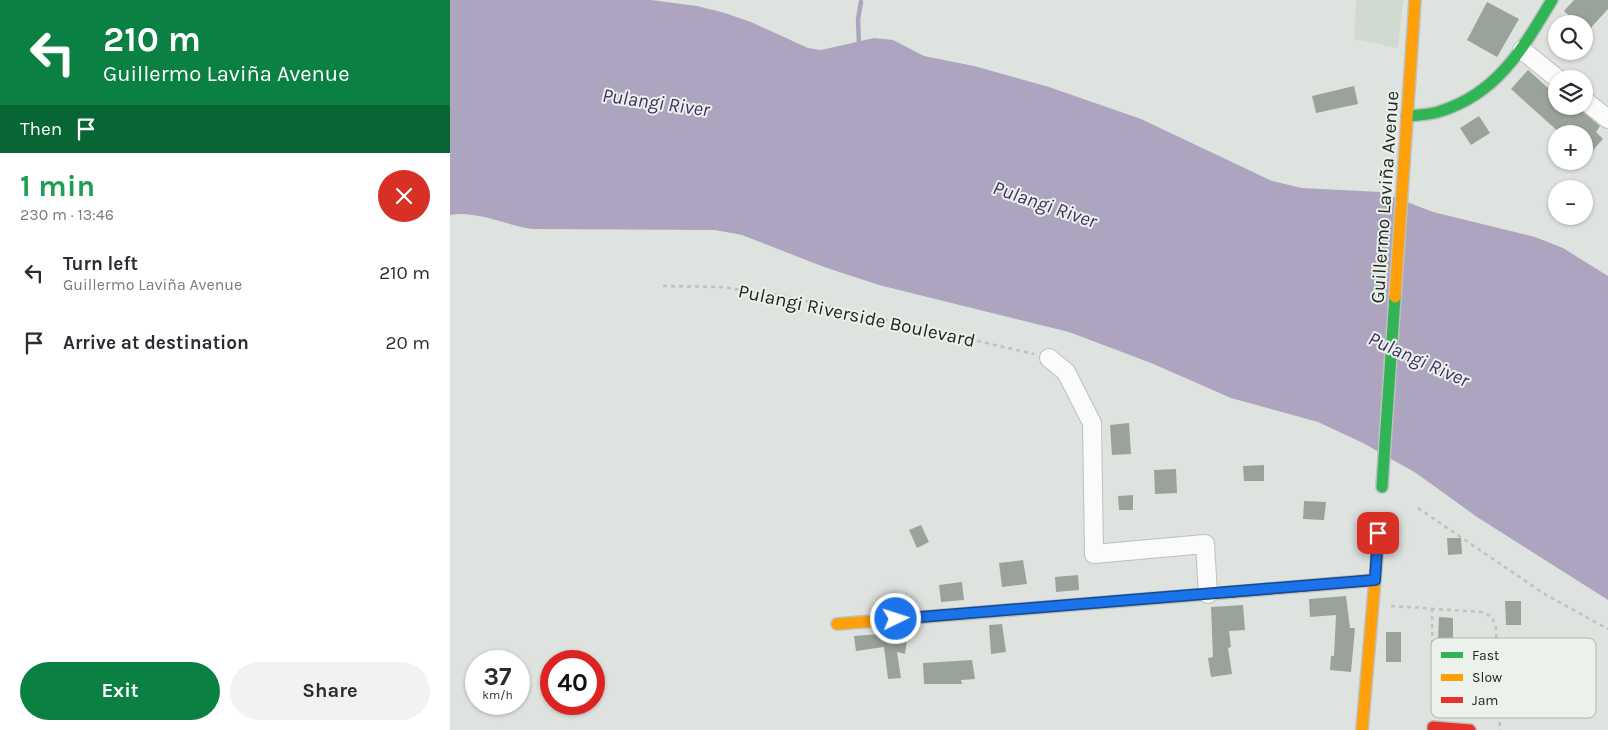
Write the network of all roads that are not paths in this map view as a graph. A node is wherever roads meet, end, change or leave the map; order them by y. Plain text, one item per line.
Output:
1 (1416, 0) edge
2 (1552, 0) edge
3 (1522, 50) junction
4 (1548, 71) edge
5 (1593, 107) edge
6 (1407, 116) junction
7 (1608, 119) edge
8 (1049, 358) road end
9 (1382, 487) dead end
10 (1378, 533) dead end
11 (1375, 580) junction
12 (1208, 594) junction
13 (837, 624) dead end
14 (1433, 728) edge
15 (1362, 730) edge
16 (1470, 730) edge

1 - 6 street, Guillermo Laviña Avenue
2 - 3 street
3 - 4 street
3 - 6 street
5 - 7 street
6 - 9 street, Guillermo Laviña Avenue
8 - 12 street
10 - 11 street
11 - 12 street
11 - 15 street
12 - 13 street
14 - 16 street

